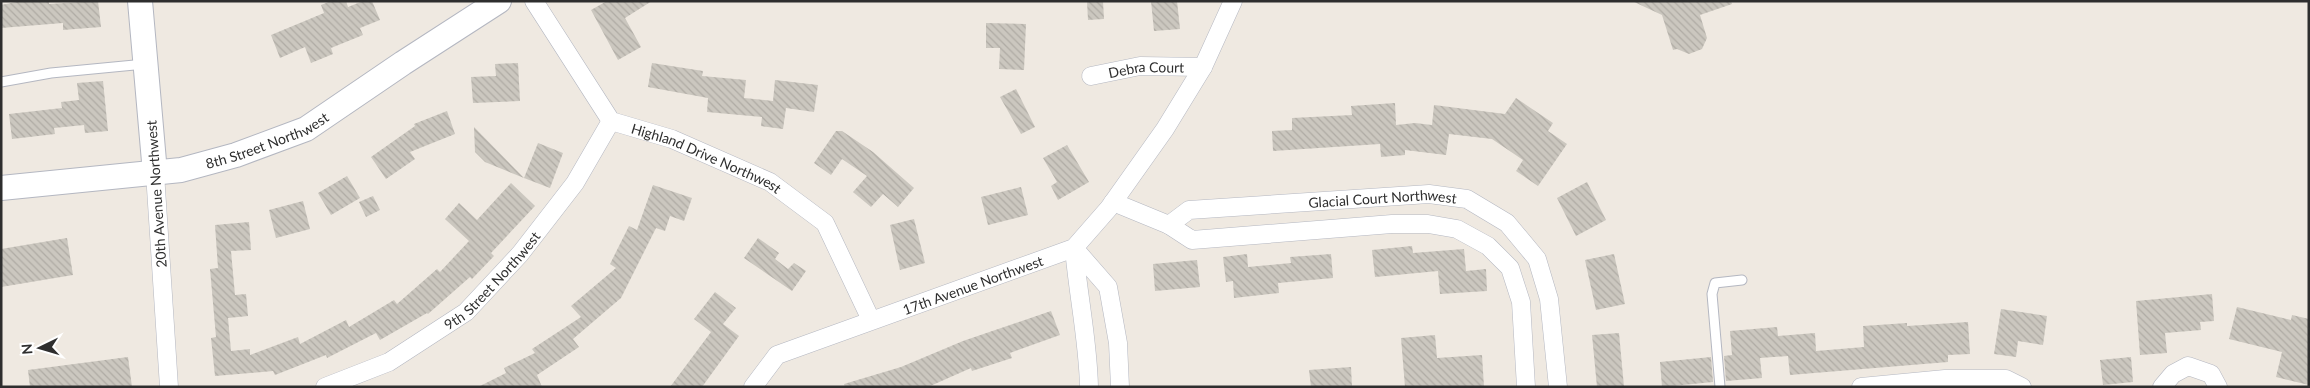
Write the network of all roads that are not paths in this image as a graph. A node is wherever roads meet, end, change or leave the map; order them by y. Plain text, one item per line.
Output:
1 (140, 1) edge
2 (499, 1) edge
3 (534, 1) edge
4 (1233, 1) edge
5 (146, 64) junction
6 (1203, 67) junction
7 (1091, 76) dead end
8 (1, 82) edge
9 (612, 121) junction
10 (155, 173) junction
11 (1, 188) edge
12 (1113, 202) junction
13 (1169, 225) junction
14 (1074, 248) junction
15 (1742, 280) dead end
16 (871, 320) junction
17 (169, 387) edge
18 (325, 387) edge
19 (753, 387) edge
20 (1089, 387) edge
21 (1120, 387) edge
22 (1526, 387) edge
23 (1558, 387) edge
24 (1720, 387) edge
25 (1861, 387) edge
26 (2022, 387) edge
27 (2162, 387) edge
28 (2218, 387) edge

1 - 5 street, 20th Avenue Northwest
2 - 10 street, 8th Street Northwest
3 - 9 street, Highland Drive Northwest
4 - 6 street
5 - 8 lane
5 - 10 street, 20th Avenue Northwest
6 - 7 street, Debra Court
6 - 12 street
9 - 16 street, Highland Drive Northwest
9 - 18 street, 9th Street Northwest
10 - 11 street, 8th Street Northwest
10 - 17 street, 20th Avenue Northwest
12 - 13 street
12 - 14 street
13 - 22 street
13 - 23 street, Glacial Court Northwest
14 - 16 street, 17th Avenue Northwest
14 - 20 street
14 - 21 street
15 - 24 lane
16 - 19 street, 17th Avenue Northwest
25 - 26 street
27 - 28 street

